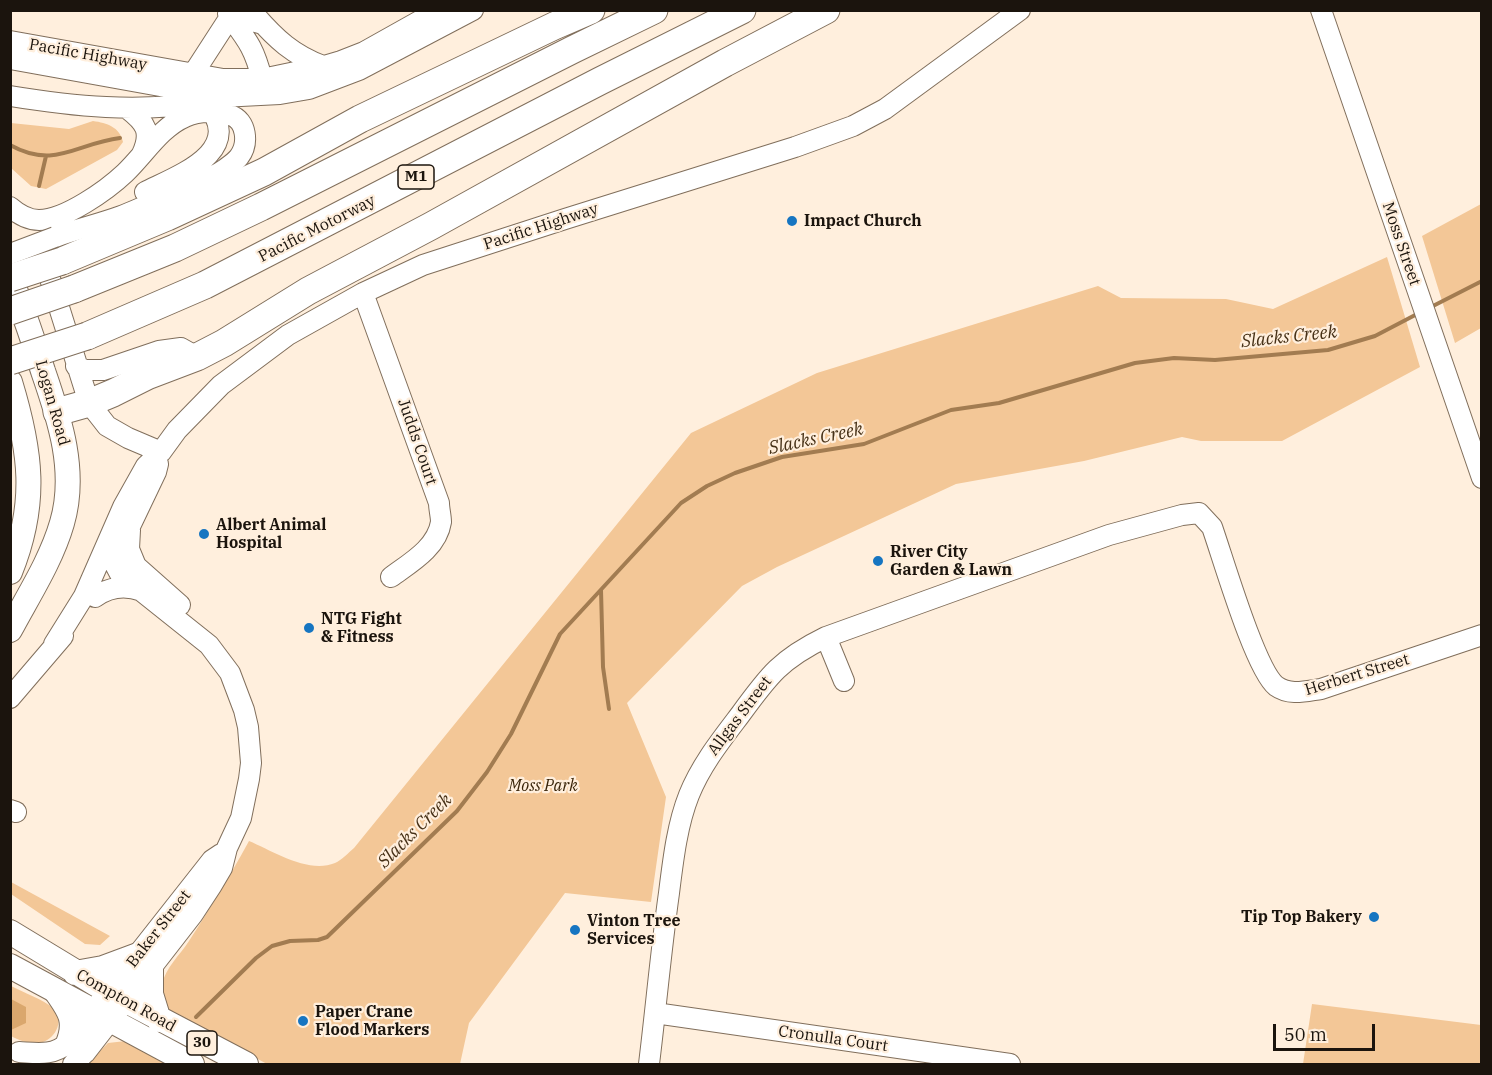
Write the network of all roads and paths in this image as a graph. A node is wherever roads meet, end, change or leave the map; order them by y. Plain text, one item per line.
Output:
1 (439, 10) edge
2 (473, 10) edge
3 (591, 10) edge
4 (654, 10) edge
5 (742, 10) edge
6 (826, 10) edge
7 (1020, 10) edge
8 (1321, 10) edge
9 (229, 15) edge
10 (263, 24) edge
11 (12, 44) edge
12 (324, 66) junction
13 (270, 84) junction
14 (10, 96) edge
15 (205, 96) junction
16 (128, 109) junction
17 (141, 157) junction
18 (10, 207) edge
19 (38, 220) junction
20 (64, 242) junction
21 (10, 254) edge
22 (10, 277) edge
23 (363, 293) junction
24 (10, 310) edge
25 (197, 357) junction
26 (10, 361) edge
27 (76, 366) junction
28 (10, 382) edge
29 (89, 403) junction
30 (57, 412) junction
31 (21, 415) junction
32 (161, 452) junction
33 (1482, 478) edge
34 (1199, 513) joint
35 (120, 526) junction
36 (109, 561) junction
37 (138, 568) junction
38 (10, 572) edge
39 (391, 577) dead end
40 (142, 591) junction
41 (87, 603) junction
42 (10, 630) edge
43 (1482, 636) edge
44 (826, 637) junction
45 (209, 645) junction
46 (844, 681) dead end
47 (10, 698) edge
48 (15, 934) edge
49 (145, 961) junction
50 (10, 966) edge
51 (75, 973) junction
52 (51, 988) junction
53 (117, 997) junction
54 (655, 1013) junction
55 (101, 1016) junction
56 (159, 1020) junction
57 (65, 1046) junction
58 (15, 1050) edge
59 (38, 1065) edge
60 (73, 1065) edge
61 (192, 1065) edge
62 (246, 1065) edge
63 (649, 1065) edge
64 (1010, 1065) edge

1 - 12 street, Pacific Highway
2 - 13 street, Pacific Highway
3 - 20 highway
4 - 24 highway, M1, bridge
5 - 26 highway, Pacific Motorway / M1, bridge
6 - 25 highway
7 - 23 street, Pacific Highway
8 - 33 street, Moss Street
9 - 10 street
9 - 13 street
9 - 15 street
10 - 12 street
10 - 13 street
11 - 15 street, Pacific Highway
12 - 13 street, Pacific Highway
13 - 15 street, Pacific Highway
13 - 15 street, Pacific Highway
14 - 16 street
15 - 16 street
15 - 17 street
15 - 20 street
15 - 20 street
16 - 17 street
17 - 19 street
18 - 19 street
19 - 27 street
20 - 21 street, bridge
20 - 22 highway, bridge
22 - 30 main road, Logan Road
23 - 32 street, Pacific Highway
23 - 39 street, Judds Court
25 - 27 street
25 - 29 highway
27 - 29 street
28 - 31 main road, Logan Road
29 - 30 highway
29 - 32 street
30 - 31 main road
30 - 42 main road, Logan Road
31 - 38 main road, Logan Road
32 - 35 street, Pacific Highway
34 - 43 street, Herbert Street
34 - 44 street, Allgas Street
35 - 36 street
35 - 37 street
36 - 37 street, Baker Street
36 - 40 street, Baker Street
36 - 41 street
37 - 45 street, Baker Street
40 - 41 street
40 - 45 street, Baker Street
41 - 47 street
44 - 46 street
44 - 54 street, Allgas Street
45 - 49 street, Baker Street
48 - 51 main road, Compton Road / 30
49 - 51 main road
49 - 53 street, Baker Street
49 - 56 main road
50 - 52 main road, Compton Road / 30
51 - 53 main road, Compton Road / 30
52 - 55 main road, Compton Road / 30
52 - 57 street
53 - 55 street, Baker Street
53 - 56 main road, Compton Road / 30
54 - 63 street, Allgas Street
54 - 64 street, Cronulla Court
55 - 57 street
55 - 60 street
55 - 61 main road, Compton Road / 30
56 - 62 main road, Compton Road / 30
57 - 58 street
58 - 59 street

